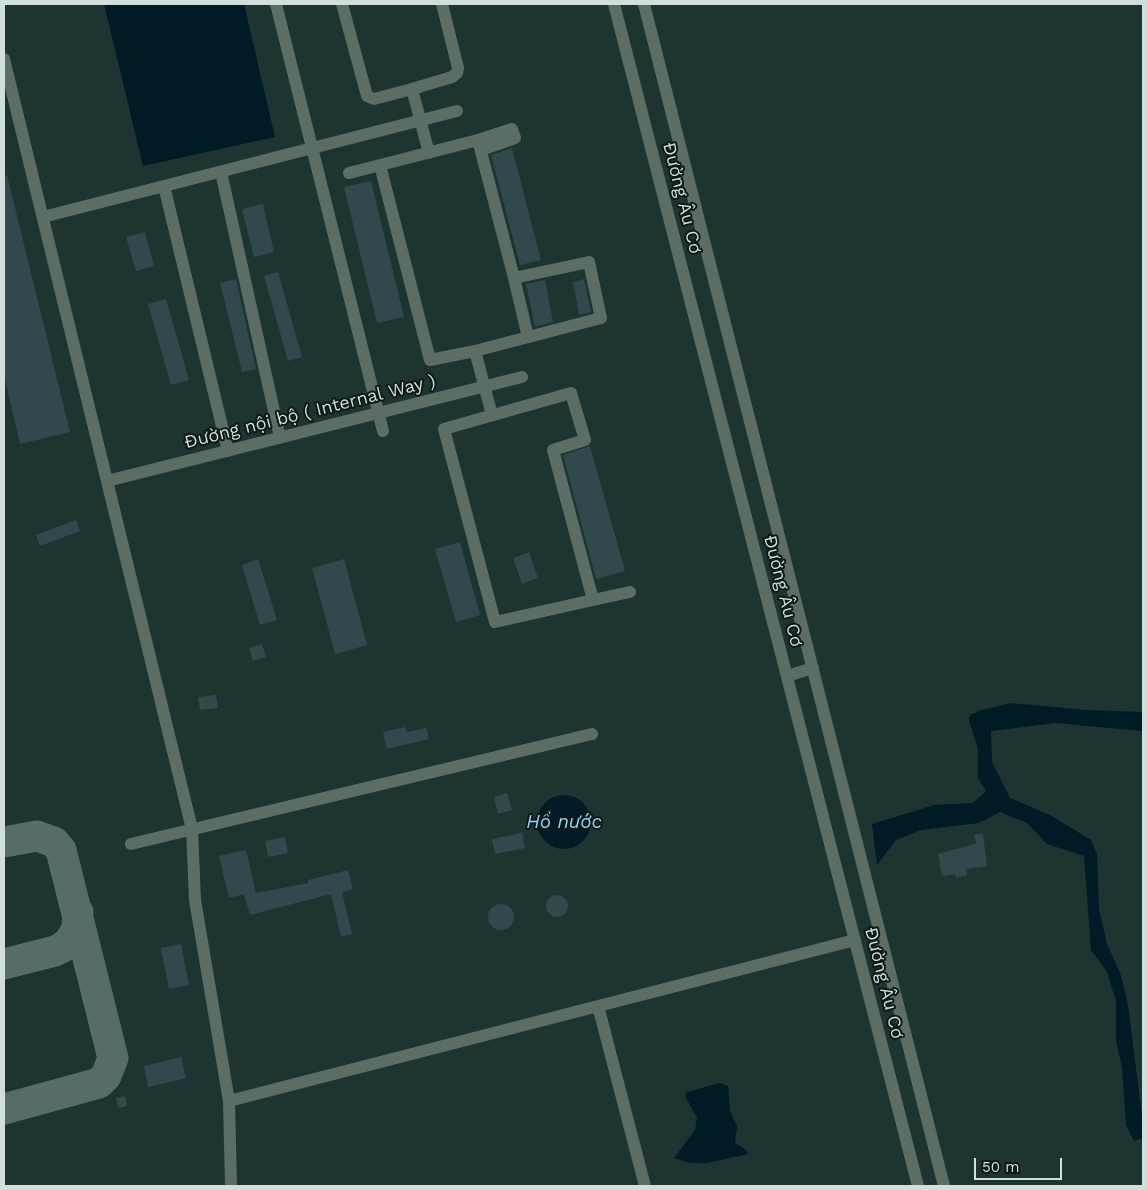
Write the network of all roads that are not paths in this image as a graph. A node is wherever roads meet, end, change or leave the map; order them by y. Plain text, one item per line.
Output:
1 (276, 4) edge
2 (342, 4) edge
3 (442, 4) edge
4 (614, 4) edge
5 (644, 4) edge
6 (4, 59) edge
7 (412, 89) junction
8 (457, 111) dead end
9 (419, 121) junction
10 (312, 148) junction
11 (429, 153) junction
12 (380, 165) junction
13 (221, 172) junction
14 (348, 173) dead end
15 (164, 186) junction
16 (43, 218) junction
17 (514, 278) junction
18 (528, 337) junction
19 (475, 351) junction
20 (522, 377) dead end
21 (484, 387) junction
22 (378, 413) junction
23 (492, 416) junction
24 (383, 431) dead end
25 (280, 438) junction
26 (228, 451) junction
27 (106, 481) junction
28 (630, 592) dead end
29 (593, 600) junction
30 (813, 668) junction
31 (787, 676) junction
32 (592, 734) dead end
33 (192, 830) junction
34 (130, 844) dead end
35 (855, 940) junction
36 (598, 1006) junction
37 (229, 1101) junction
38 (230, 1186) edge
39 (645, 1186) edge
40 (918, 1186) edge
41 (944, 1186) edge

1 - 10 street
2 - 7 street
3 - 7 street
4 - 31 street, Đường Âu Cơ
5 - 30 street, Đường Âu Cơ
6 - 16 street
7 - 9 street
8 - 9 street
9 - 10 street
9 - 11 street
10 - 13 street
10 - 22 street
11 - 12 street
11 - 17 street
12 - 14 street
12 - 19 street
13 - 15 street
13 - 25 street
15 - 16 street
15 - 26 street
16 - 27 street
17 - 18 street
17 - 18 street
18 - 19 street
19 - 21 street
20 - 21 street, Đường nội bộ ( Internal Way )
21 - 22 street, Đường nội bộ ( Internal Way )
21 - 23 street
22 - 24 street
22 - 25 street, Đường nội bộ ( Internal Way )
23 - 29 street
23 - 29 street
25 - 26 street, Đường nội bộ ( Internal Way )
26 - 27 street, Đường nội bộ ( Internal Way )
27 - 33 street
28 - 29 street
30 - 31 street
30 - 41 street, Đường Âu Cơ
31 - 35 street, Đường Âu Cơ
32 - 33 street
33 - 34 street
33 - 37 street
35 - 36 street
35 - 40 street, Đường Âu Cơ
36 - 37 street
36 - 39 street
37 - 38 street

